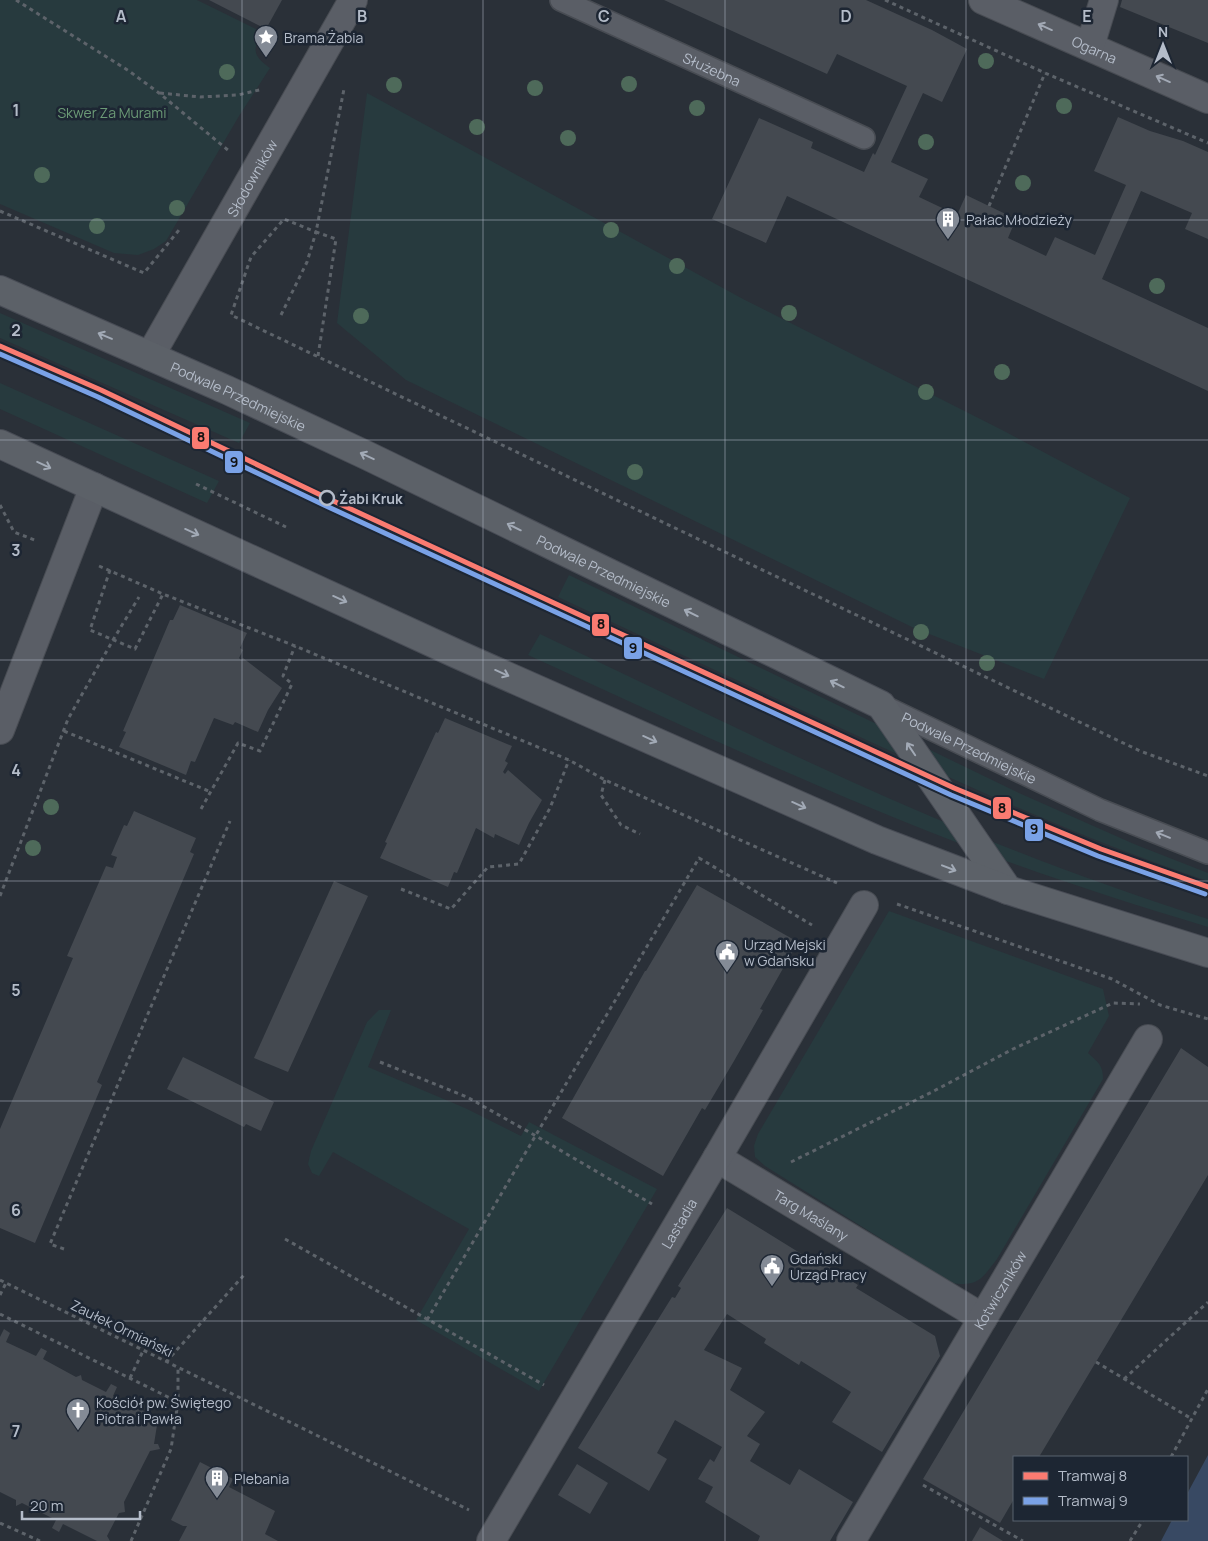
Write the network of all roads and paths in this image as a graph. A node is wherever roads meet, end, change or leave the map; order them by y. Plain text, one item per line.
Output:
1 (16, 0) edge
2 (561, 0) edge
3 (885, 0) edge
4 (983, 0) edge
5 (1104, 0) edge
6 (343, 3) edge
7 (1090, 46) junction
8 (1045, 73) junction
9 (345, 85) dead end
10 (270, 87) dead end
11 (159, 93) junction
12 (1208, 99) edge
13 (864, 138) dead end
14 (1208, 143) edge
15 (232, 153) dead end
16 (989, 206) dead end
17 (0, 211) edge
18 (316, 232) junction
19 (218, 239) junction
20 (0, 290) edge
21 (281, 314) dead end
22 (150, 356) junction
23 (318, 356) junction
24 (0, 444) edge
25 (196, 484) dead end
26 (94, 487) junction
27 (0, 505) edge
28 (286, 527) dead end
29 (68, 554) junction
30 (110, 570) junction
31 (163, 594) junction
32 (139, 597) dead end
33 (113, 640) junction
34 (296, 646) junction
35 (881, 705) junction
36 (0, 730) edge
37 (64, 731) junction
38 (569, 760) junction
39 (1208, 776) edge
40 (605, 780) junction
41 (211, 792) junction
42 (201, 809) dead end
43 (230, 821) dead end
44 (640, 834) dead end
45 (1208, 853) edge
46 (839, 884) dead end
47 (401, 889) dead end
48 (1008, 890) junction
49 (0, 896) edge
50 (895, 903) dead end
51 (864, 905) dead end
52 (816, 928) dead end
53 (1208, 953) edge
54 (1141, 1004) dead end
55 (1150, 1004) dead end
56 (1160, 1005) junction
57 (1208, 1019) edge
58 (1148, 1038) dead end
59 (380, 1062) dead end
60 (536, 1136) junction
61 (717, 1158) junction
62 (767, 1188) junction
63 (659, 1208) dead end
64 (285, 1239) dead end
65 (64, 1249) dead end
66 (244, 1275) dead end
67 (0, 1280) edge
68 (6, 1283) junction
69 (0, 1295) edge
70 (1208, 1302) edge
71 (0, 1314) edge
72 (983, 1318) junction
73 (427, 1320) junction
74 (143, 1351) junction
75 (166, 1362) junction
76 (1096, 1362) dead end
77 (178, 1368) junction
78 (130, 1378) junction
79 (1124, 1379) junction
80 (1208, 1389) edge
81 (552, 1390) dead end
82 (178, 1402) junction
83 (1192, 1419) junction
84 (1172, 1456) edge
85 (894, 1469) junction
86 (1142, 1521) edge
87 (0, 1523) edge
88 (496, 1533) edge
89 (40, 1541) edge
90 (131, 1541) edge
91 (851, 1541) edge
92 (1023, 1541) edge
93 (1130, 1541) edge

1 - 11 path
2 - 13 lane, Służebna
3 - 8 path
7 -> 4 street, Ogarna
5 - 7 street
6 - 19 street, Słodowników
12 -> 7 street, Ogarna
8 - 14 path
8 - 16 path
9 - 18 path
10 - 11 path
11 - 15 path
17 - 19 path
18 - 21 path
18 - 23 path
18 - 23 path
19 - 22 street, Słodowników
22 -> 20 main road, Podwale Przedmiejskie
35 -> 22 main road, Podwale Przedmiejskie
23 - 39 path
24 -> 26 main road
25 - 28 path
26 - 29 street
26 -> 48 main road
27 - 29 path
29 - 30 path
29 - 36 street
30 - 31 path
30 - 33 path
31 - 33 path
31 - 34 path
32 - 33 path
33 - 37 path
34 - 38 path
34 - 41 path
45 -> 35 lane, Podwale Przedmiejskie
48 -> 35 main road
37 - 41 path
37 - 49 path
38 - 40 path
38 - 47 path
40 - 44 path
40 - 46 path
41 - 42 path
43 - 65 path
48 - 53 main road
50 - 56 path
51 - 61 street, Lastadia
52 - 60 path
54 - 62 path
55 - 56 path
56 - 57 path
58 - 72 street, Kotwiczników
59 - 60 path
60 - 63 path
60 - 73 path
61 - 62 street, Targ Maślany
61 - 88 street, Lastadia
62 - 72 street, Targ Maślany
64 - 73 path
66 - 75 path
67 - 68 path, Zaułek Ormiański
68 - 69 path
68 - 74 path, Zaułek Ormiański
70 - 79 path
71 - 78 path
72 - 85 street, Kotwiczników
73 - 81 path
74 - 75 path, Zaułek Ormiański
74 - 78 path
75 - 77 path, Zaułek Ormiański
76 - 79 path
77 - 82 path, Zaułek Ormiański
77 - 88 path
78 - 82 path
79 - 83 path
80 - 83 path
82 - 90 path, Zaułek Ormiański
83 - 84 path
85 - 91 street, Kotwiczników
85 - 92 path
86 - 93 path
87 - 89 path

